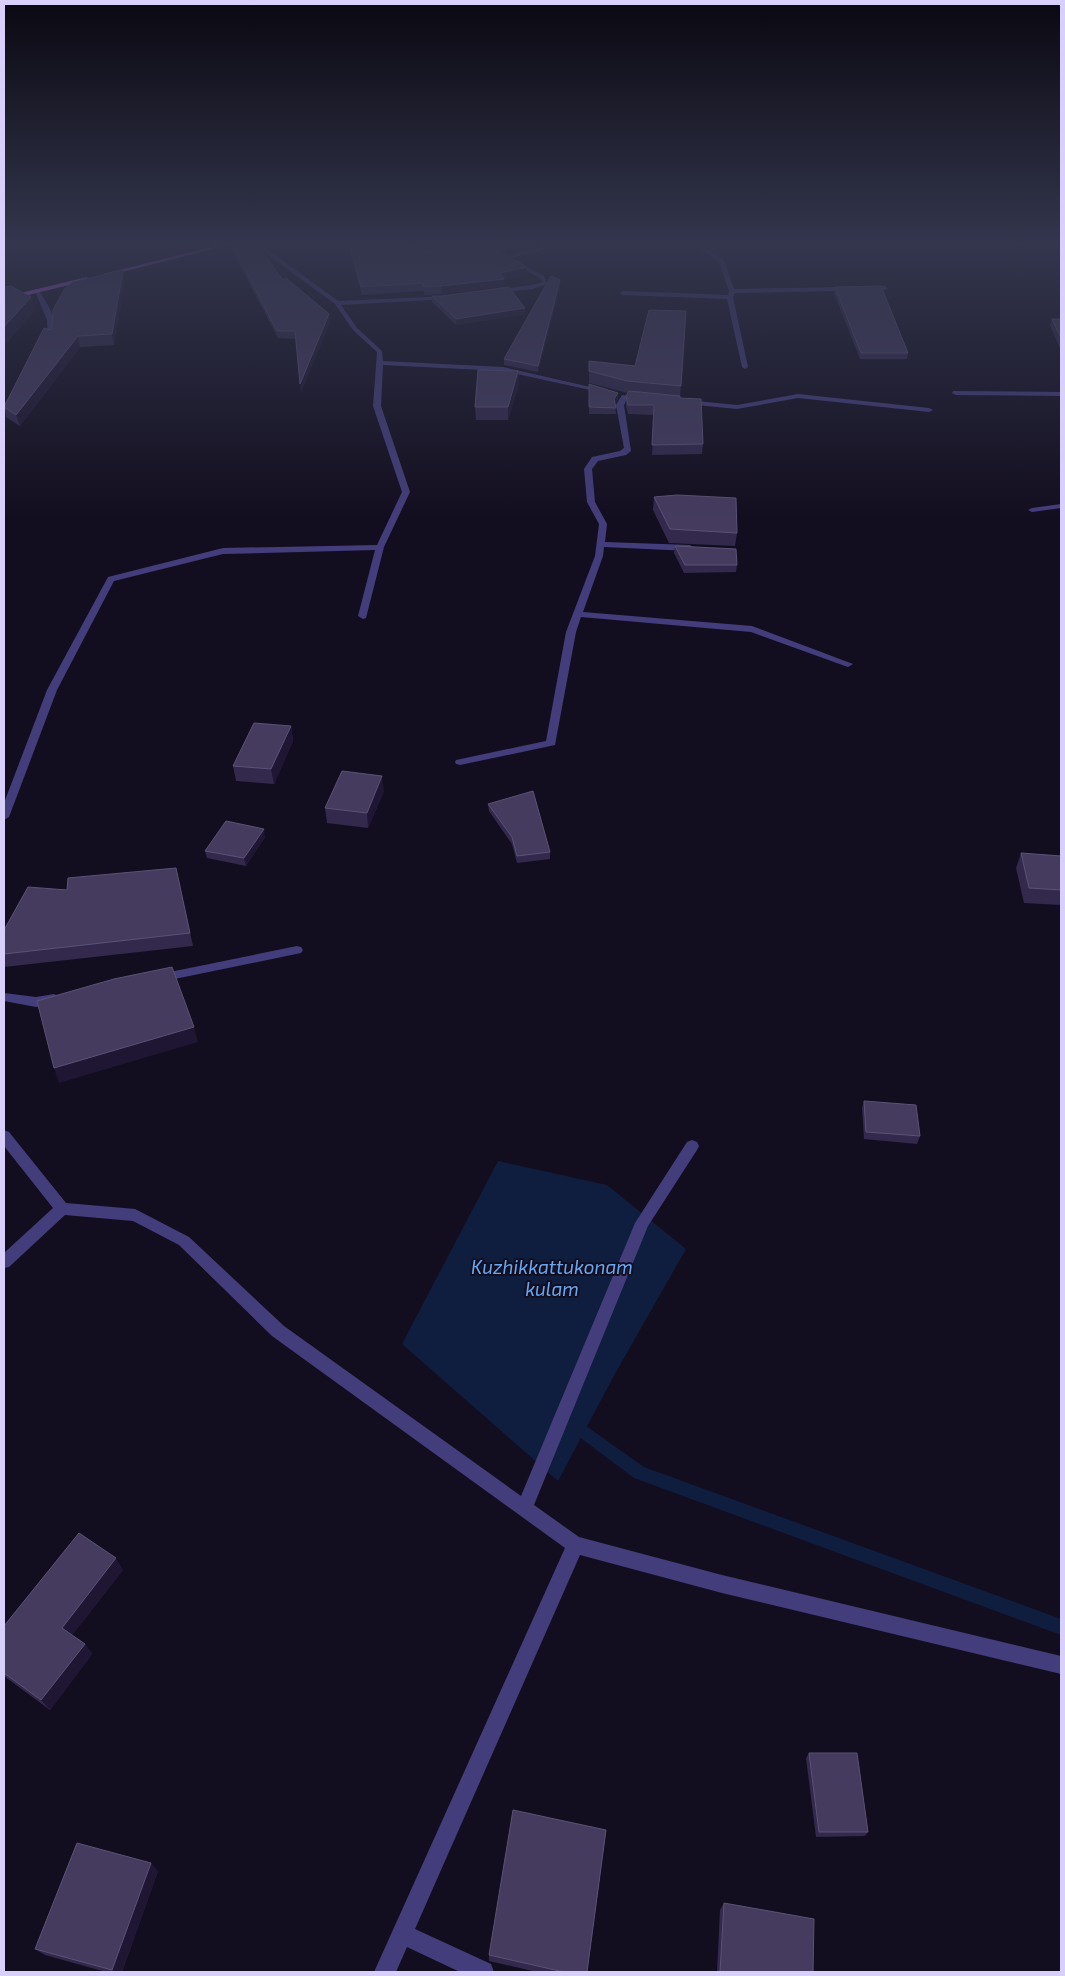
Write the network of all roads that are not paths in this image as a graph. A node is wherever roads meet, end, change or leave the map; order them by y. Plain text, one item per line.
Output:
1 (52, 333) edge
2 (360, 333) edge
3 (739, 333) edge
4 (51, 338) edge
5 (379, 363) junction
6 (745, 367) dead end
7 (956, 393) dead end
8 (1061, 394) edge
9 (618, 395) junction
10 (654, 400) edge
11 (681, 402) edge
12 (929, 410) dead end
13 (1061, 506) edge
14 (1032, 510) dead end
15 (600, 544) junction
16 (380, 546) junction
17 (696, 549) edge
18 (578, 614) junction
19 (363, 616) dead end
20 (848, 664) dead end
21 (460, 762) dead end
22 (4, 817) edge
23 (297, 950) dead end
24 (144, 982) edge
25 (69, 996) edge
26 (4, 997) edge
27 (4, 1136) edge
28 (692, 1146) dead end
29 (62, 1209) junction
30 (4, 1262) edge
31 (524, 1509) junction
32 (575, 1546) junction
33 (1061, 1665) edge
34 (402, 1934) junction
35 (385, 1972) edge
36 (483, 1972) edge

1 - 4 street
2 - 5 street
3 - 6 street
5 - 9 street
5 - 16 street
7 - 8 street
9 - 10 street
9 - 15 street
11 - 12 street
13 - 14 street
15 - 17 street
15 - 18 street
16 - 19 street
16 - 22 street
18 - 20 street
18 - 21 street
23 - 24 street
25 - 26 street
27 - 29 street
28 - 31 street
29 - 30 street
29 - 31 street
31 - 32 street
32 - 33 street
32 - 34 street
34 - 35 street
34 - 36 street

